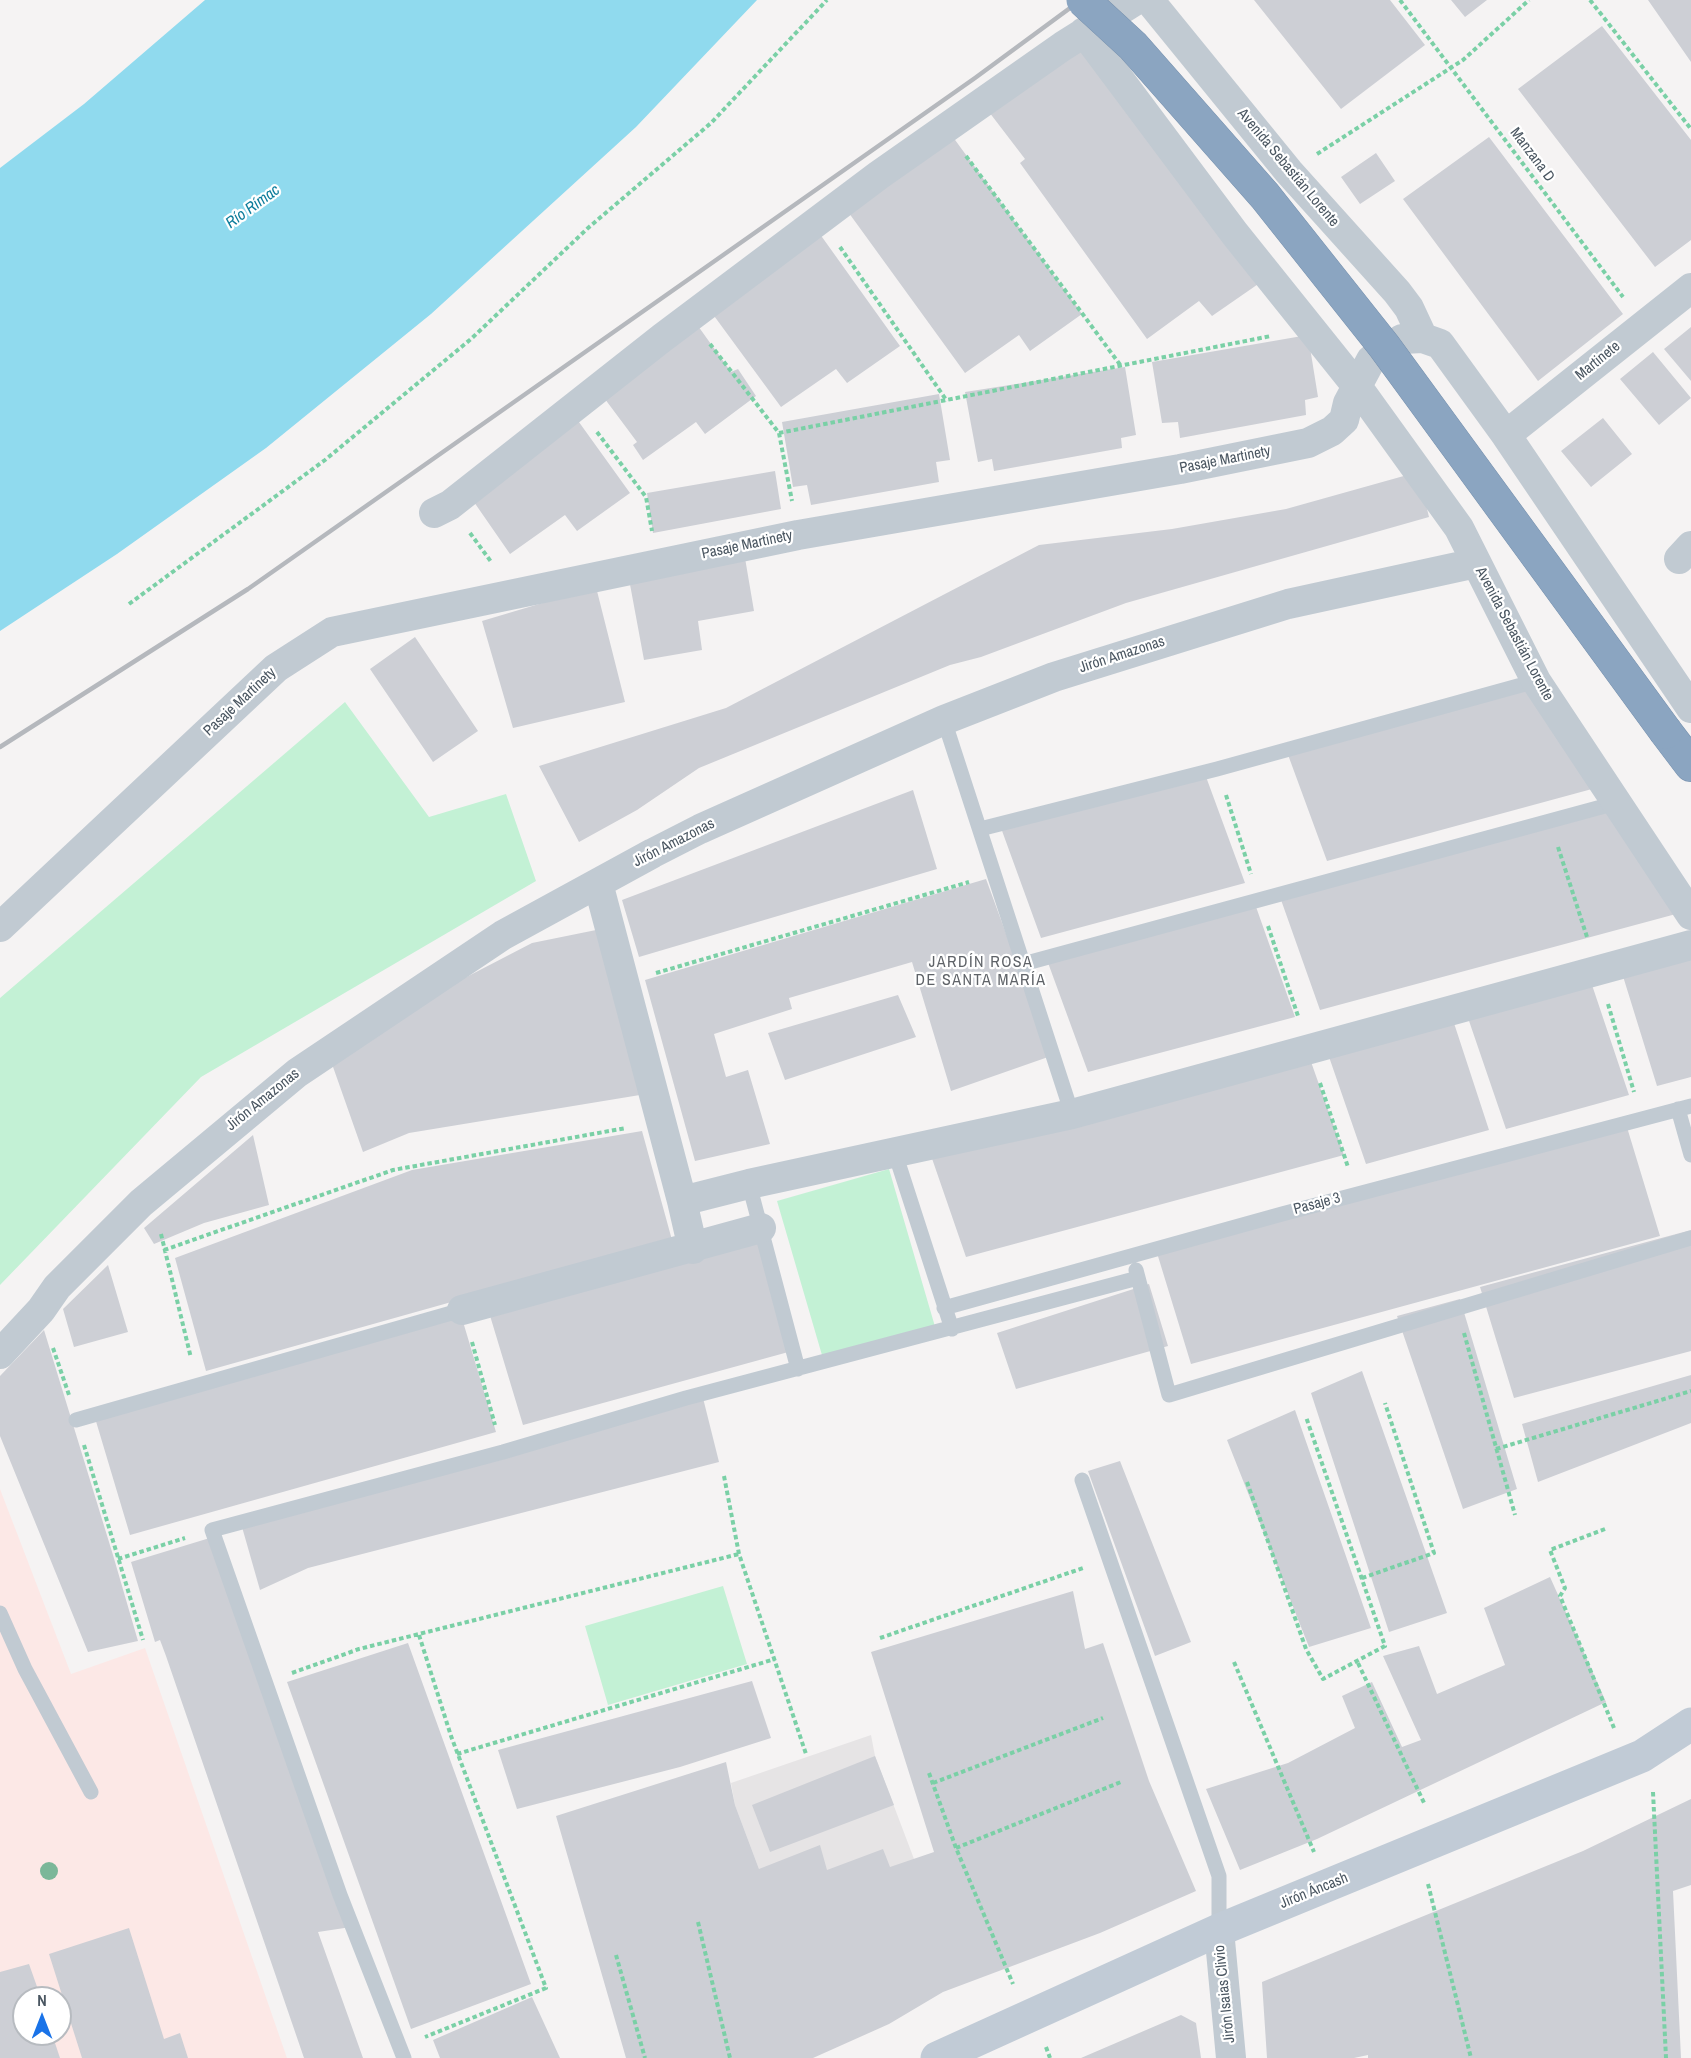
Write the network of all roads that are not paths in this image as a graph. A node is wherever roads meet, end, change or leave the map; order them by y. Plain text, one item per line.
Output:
1 (1083, 0) edge
2 (1136, 0) edge
3 (1149, 0) edge
4 (1084, 32) junction
5 (1691, 288) edge
6 (1423, 338) junction
7 (1356, 385) junction
8 (1506, 435) junction
9 (442, 509) road end
10 (1476, 563) junction
11 (1536, 681) junction
12 (1691, 708) edge
13 (944, 720) junction
14 (1691, 765) edge
15 (1616, 803) junction
16 (980, 829) junction
17 (598, 883) junction
18 (1691, 915) edge
19 (0, 927) edge
20 (1691, 945) edge
21 (1023, 964) junction
22 (1684, 1107) edge
23 (1072, 1114) junction
24 (895, 1154) junction
25 (1691, 1155) edge
26 (749, 1184) junction
27 (682, 1201) junction
28 (761, 1228) junction
29 (1691, 1238) edge
30 (693, 1249) junction
31 (1132, 1257) junction
32 (1138, 1278) junction
33 (944, 1308) junction
34 (462, 1310) joint
35 (952, 1329) junction
36 (0, 1354) edge
37 (798, 1369) junction
38 (76, 1420) road end
39 (1082, 1480) dead end
40 (0, 1613) edge
41 (1691, 1724) edge
42 (91, 1792) dead end
43 (1219, 1930) junction
44 (402, 2052) edge
45 (937, 2058) edge
46 (1231, 2058) edge

1 - 14 highway, bridge
2 - 4 street
3 - 6 street, Avenida Sebastián Lorente
4 - 7 street, Avenida Sebastián Lorente
4 - 9 street
5 - 8 street, Martinete
6 - 7 street, Pasaje Martinety
6 - 8 street
7 - 10 street, Avenida Sebastián Lorente
7 - 19 street, Pasaje Martinety
8 - 12 street
10 - 11 street, Avenida Sebastián Lorente
10 - 13 street, Jirón Amazonas
11 - 15 street, Avenida Sebastián Lorente
11 - 16 lane
13 - 16 lane
13 - 17 street, Jirón Amazonas
15 - 18 street, Avenida Sebastián Lorente
15 - 21 lane
16 - 21 lane
17 - 27 street
17 - 36 street, Jirón Amazonas
20 - 23 street
21 - 23 lane
22 - 25 lane
22 - 31 lane, Pasaje 3
23 - 24 street
24 - 26 street
24 - 33 lane
26 - 27 street
26 - 28 lane
27 - 30 street
28 - 30 street
28 - 37 lane
29 - 32 lane
30 - 34 street
31 - 32 lane
31 - 33 lane, Pasaje 3
32 - 35 lane
33 - 35 lane
34 - 38 lane
35 - 37 lane
37 - 44 lane
39 - 43 lane
40 - 42 lane
41 - 43 street, Jirón Áncash
43 - 45 street, Jirón Áncash
43 - 46 street, Jirón Isaias Clivio

